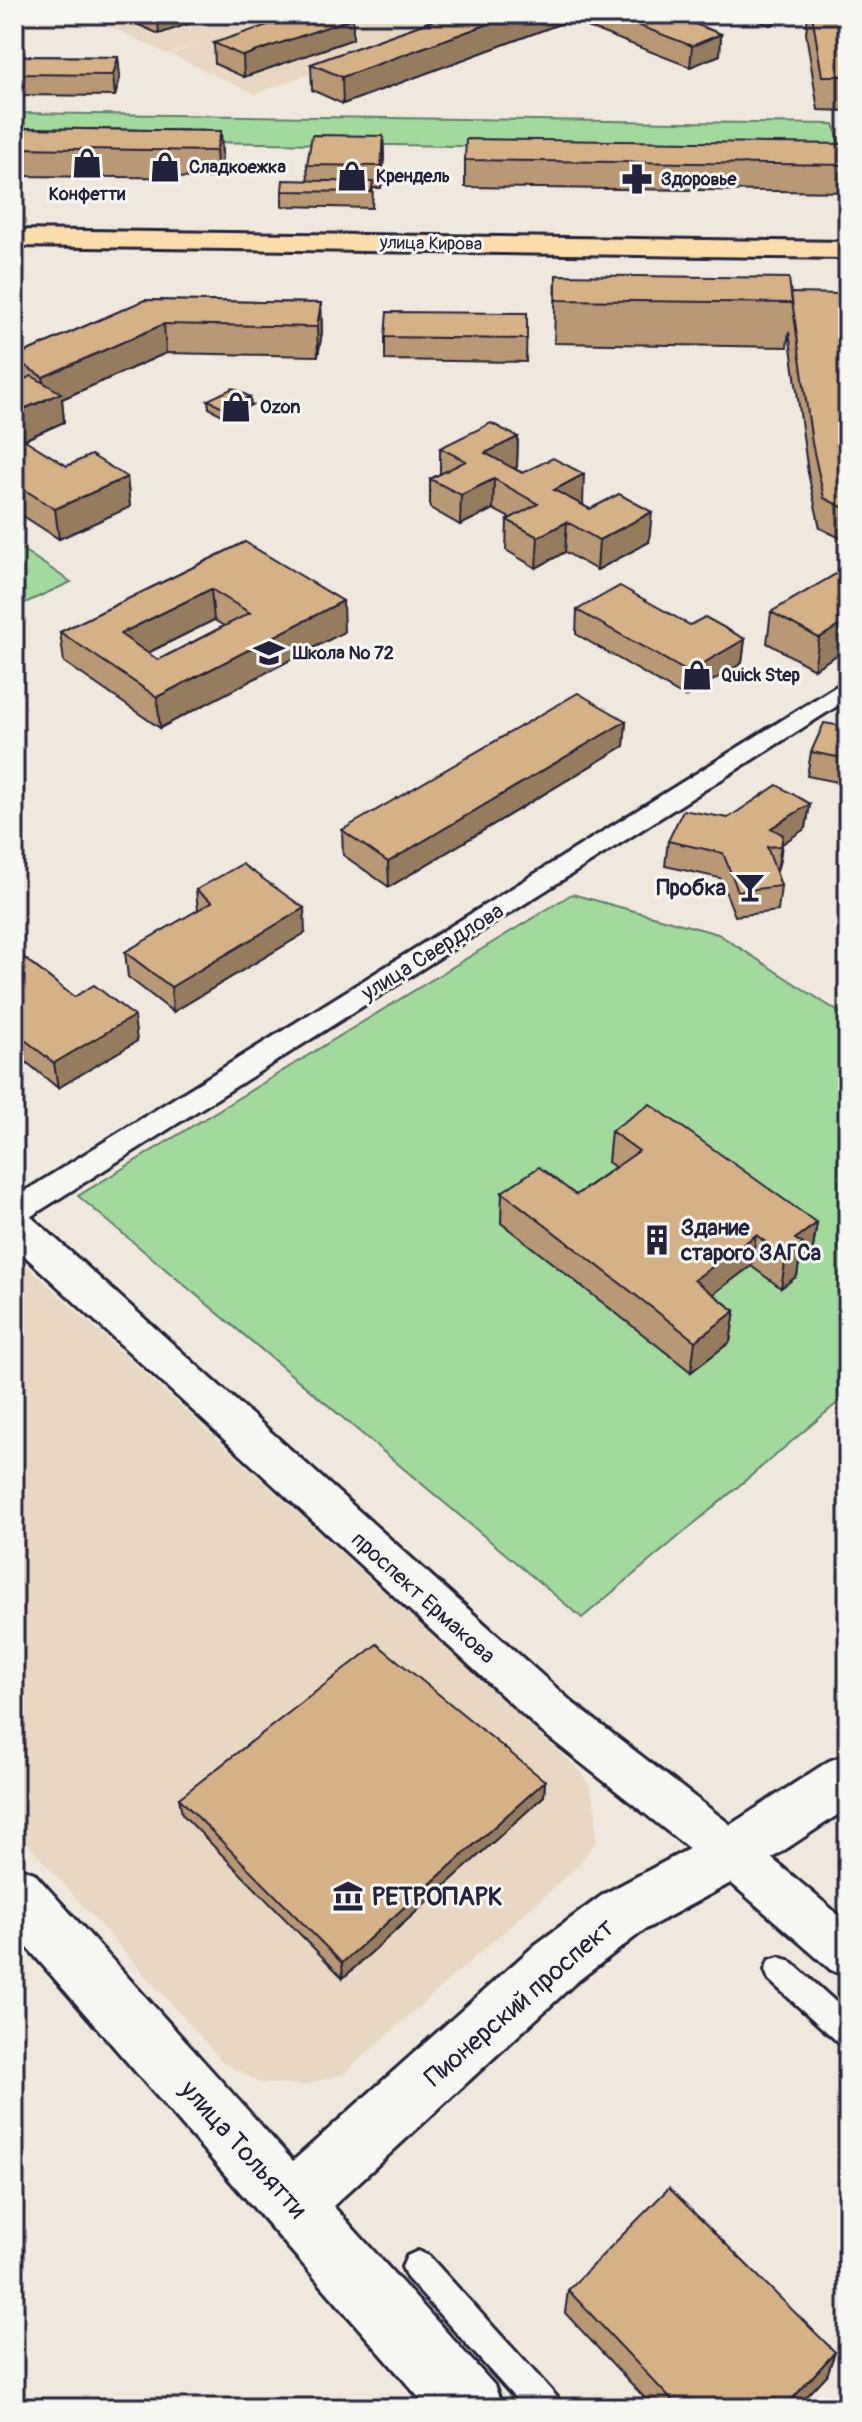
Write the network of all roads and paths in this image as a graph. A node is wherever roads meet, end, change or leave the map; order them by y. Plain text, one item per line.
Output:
1 (14, 238) edge
2 (848, 250) edge
3 (848, 689) edge
4 (14, 1212) edge
5 (14, 1224) edge
6 (848, 1778) edge
7 (732, 1854) junction
8 (14, 1891) edge
9 (848, 1954) edge
10 (779, 1970) dead end
11 (848, 2032) edge
12 (292, 2203) junction
13 (418, 2267) dead end
14 (471, 2408) edge
15 (546, 2408) edge

1 - 2 main road, улица Кирова
3 - 4 street, улица Свердлова
5 - 7 street, проспект Ермакова
6 - 7 main road, Пионерский проспект
7 - 9 street, проспект Ермакова
7 - 12 main road, Пионерский проспект
8 - 12 main road, улица Тольятти
10 - 11 street
12 - 14 main road, улица Тольятти
13 - 15 street

